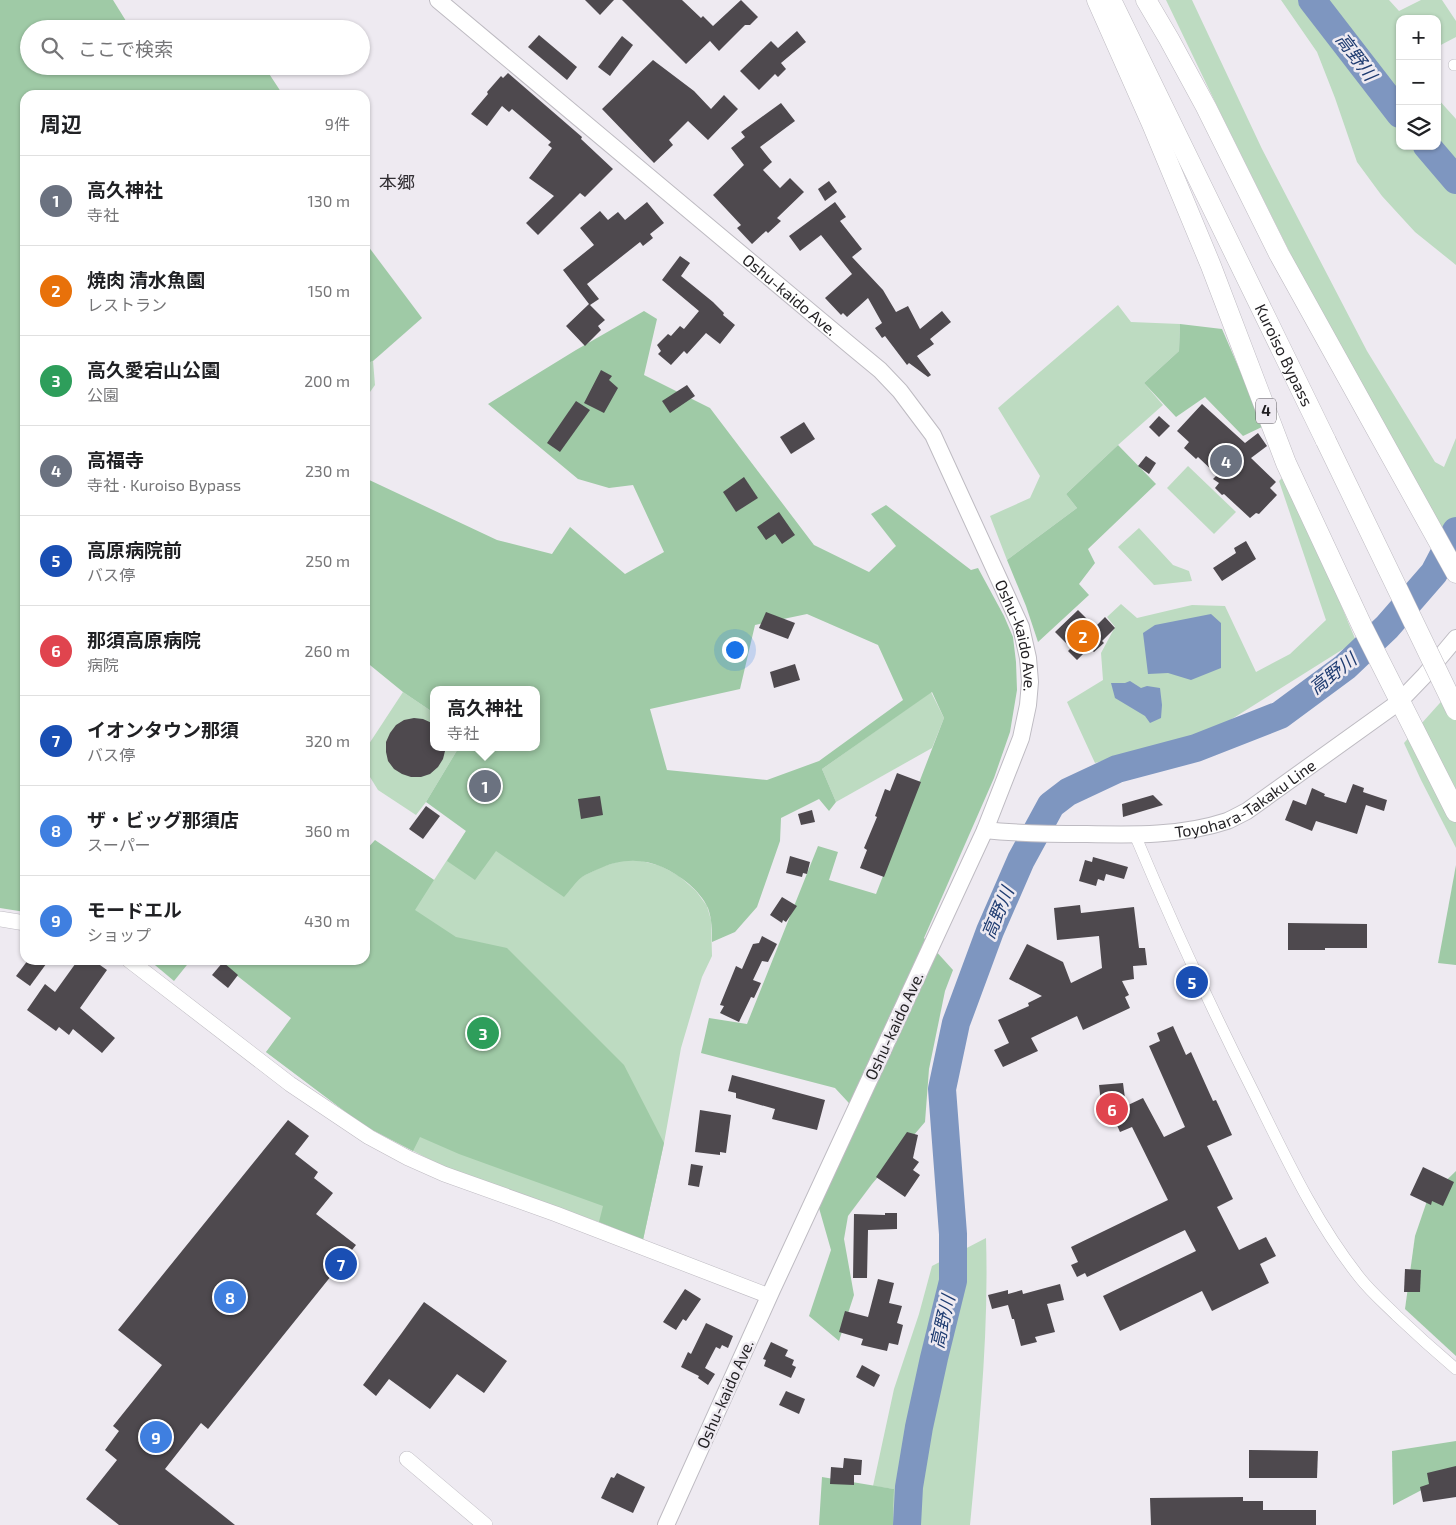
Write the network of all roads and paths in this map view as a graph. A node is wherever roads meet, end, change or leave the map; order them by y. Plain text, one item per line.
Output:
1 (438, 0) edge
2 (1097, 0) edge
3 (1112, 0) edge
4 (1146, 0) edge
5 (1456, 572) edge
6 (1456, 638) edge
7 (1399, 702) junction
8 (1456, 710) edge
9 (1456, 812) edge
10 (985, 830) junction
11 (1135, 835) junction
12 (0, 919) edge
13 (20, 921) edge
14 (135, 965) edge
15 (769, 1296) junction
16 (1456, 1369) edge
17 (406, 1459) dead end
18 (485, 1525) edge
19 (666, 1525) edge

1 - 10 main road, Oshu-kaido Ave.
2 - 7 highway, 4
3 - 8 highway, Kuroiso Bypass, bridge
4 - 5 highway
6 - 7 main road, Toyohara-Takaku Line
7 - 9 highway, 4
7 - 11 main road, Toyohara-Takaku Line
10 - 11 main road, Toyohara-Takaku Line
10 - 15 main road, Oshu-kaido Ave.
11 - 16 street
12 - 13 street
14 - 15 street
15 - 19 main road, Oshu-kaido Ave.
17 - 18 street

